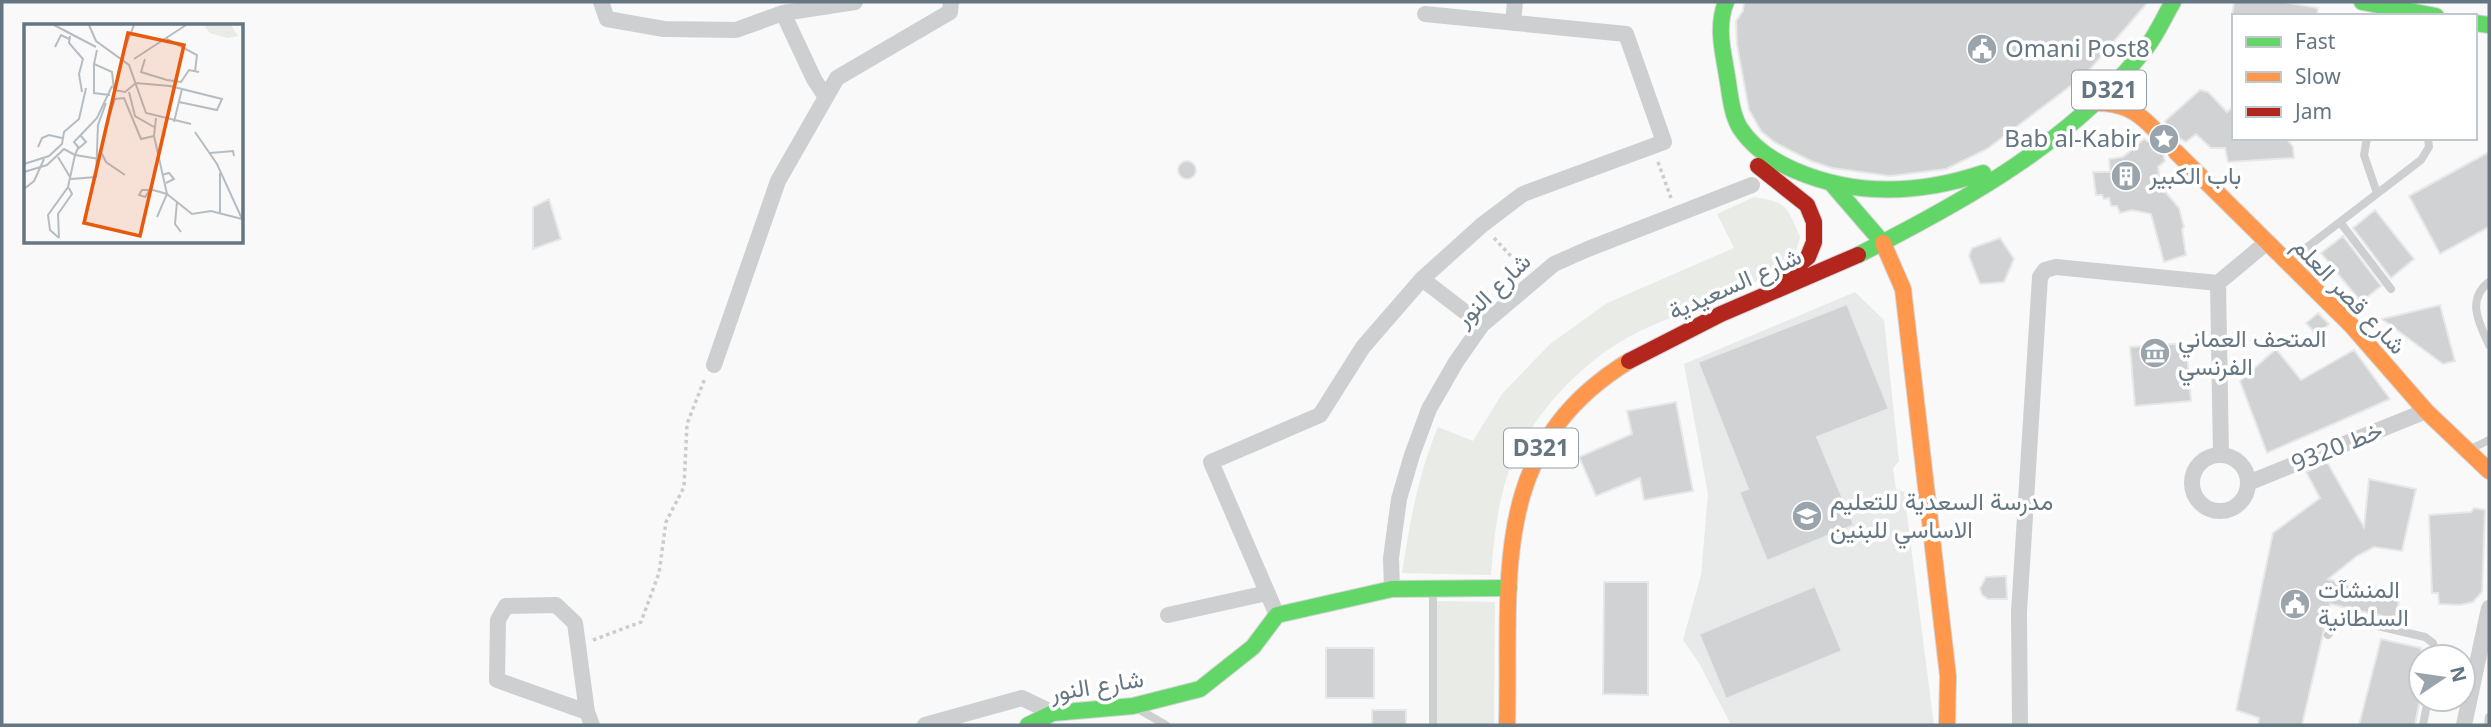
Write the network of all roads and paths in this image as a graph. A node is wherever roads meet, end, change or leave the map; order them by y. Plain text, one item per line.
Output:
1 (601, 2) edge
2 (951, 2) edge
3 (1515, 2) edge
4 (2174, 2) edge
5 (848, 3) edge
6 (1722, 3) edge
7 (2368, 3) edge
8 (2411, 6) edge
9 (783, 13) junction
10 (1425, 14) dead end
11 (2431, 14) edge
12 (1513, 23) junction
13 (2131, 67) junction
14 (825, 96) junction
15 (2096, 103) junction
16 (2135, 109) junction
17 (1740, 128) junction
18 (2155, 130) dead end
19 (2367, 140) edge
20 (2428, 140) edge
21 (1652, 147) junction
22 (2176, 152) dead end
23 (2024, 159) junction
24 (1832, 184) junction
25 (1752, 185) dead end
26 (2377, 193) junction
27 (1677, 213) junction
28 (2340, 222) junction
29 (1482, 225) junction
30 (1883, 243) junction
31 (2266, 243) junction
32 (2286, 263) junction
33 (1422, 279) junction
34 (1533, 280) junction
35 (2489, 282) edge
36 (2218, 283) junction
37 (2391, 289) dead end
38 (1770, 291) junction
39 (1482, 325) junction
40 (2489, 345) edge
41 (714, 365) joint
42 (2426, 411) junction
43 (2489, 440) edge
44 (2469, 450) junction
45 (2221, 455) junction
46 (2489, 471) edge
47 (2248, 483) junction
48 (1509, 588) junction
49 (1392, 589) junction
50 (1433, 589) junction
51 (1267, 593) junction
52 (2489, 608) edge
53 (1168, 615) dead end
54 (1277, 615) junction
55 (2328, 635) dead end
56 (2433, 643) edge
57 (579, 650) junction
58 (1133, 706) junction
59 (1053, 713) junction
60 (2489, 717) edge
61 (589, 718) edge
62 (925, 725) edge
63 (1028, 725) edge
64 (1166, 725) edge
65 (1433, 725) edge
66 (1507, 725) edge
67 (1947, 725) edge
68 (2020, 725) edge
69 (2464, 725) edge
70 (2487, 725) edge

1 - 9 street
2 - 14 street
3 - 12 street
4 - 13 main road, شارع السعيدية / D321
5 - 9 street
6 - 17 main road, D321
7 - 8 main road
8 - 11 main road
9 - 14 street
10 - 12 street
12 - 21 street
13 - 15 main road, شارع السعيدية / D321
13 - 16 main road
14 - 41 street
15 - 16 main road
15 - 23 main road, شارع السعيدية / D321
16 - 18 main road
17 - 24 main road, D321
17 - 38 main road, D321
19 - 26 lane
20 - 26 lane
21 - 27 path
21 - 29 street
22 - 31 main road, شارع قصر العلم
23 - 24 main road, D321
23 - 30 main road, شارع السعيدية / D321
24 - 30 main road
25 - 27 street, شارع النور
26 - 28 lane
27 - 34 street, شارع النور
28 - 32 lane
28 - 37 lane
29 - 33 street
29 - 34 path
30 - 38 main road, شارع السعيدية / D321
30 - 67 main road
31 - 32 main road, شارع قصر العلم
31 - 36 street
32 - 42 main road, شارع قصر العلم
33 - 39 street
33 - 51 street
34 - 39 street, شارع النور
35 - 40 lane
36 - 45 street
36 - 68 street
38 - 48 main road, شارع السعيدية / D321
39 - 49 street, شارع النور
41 - 57 path
42 - 44 main road, شارع قصر العلم
42 - 47 street, 9320 خط
43 - 44 lane
44 - 46 main road, شارع قصر العلم
45 - 47 street
45 - 47 street
48 - 50 main road
48 - 66 main road, شارع السعيدية / D321
49 - 50 main road
49 - 54 main road
50 - 65 lane
51 - 53 street
51 - 54 street
52 - 69 street
54 - 58 main road, شارع النور
55 - 56 lane
57 - 61 street
57 - 61 street
58 - 59 main road, شارع النور
58 - 64 lane
59 - 62 street
59 - 63 main road, شارع النور
60 - 70 lane

